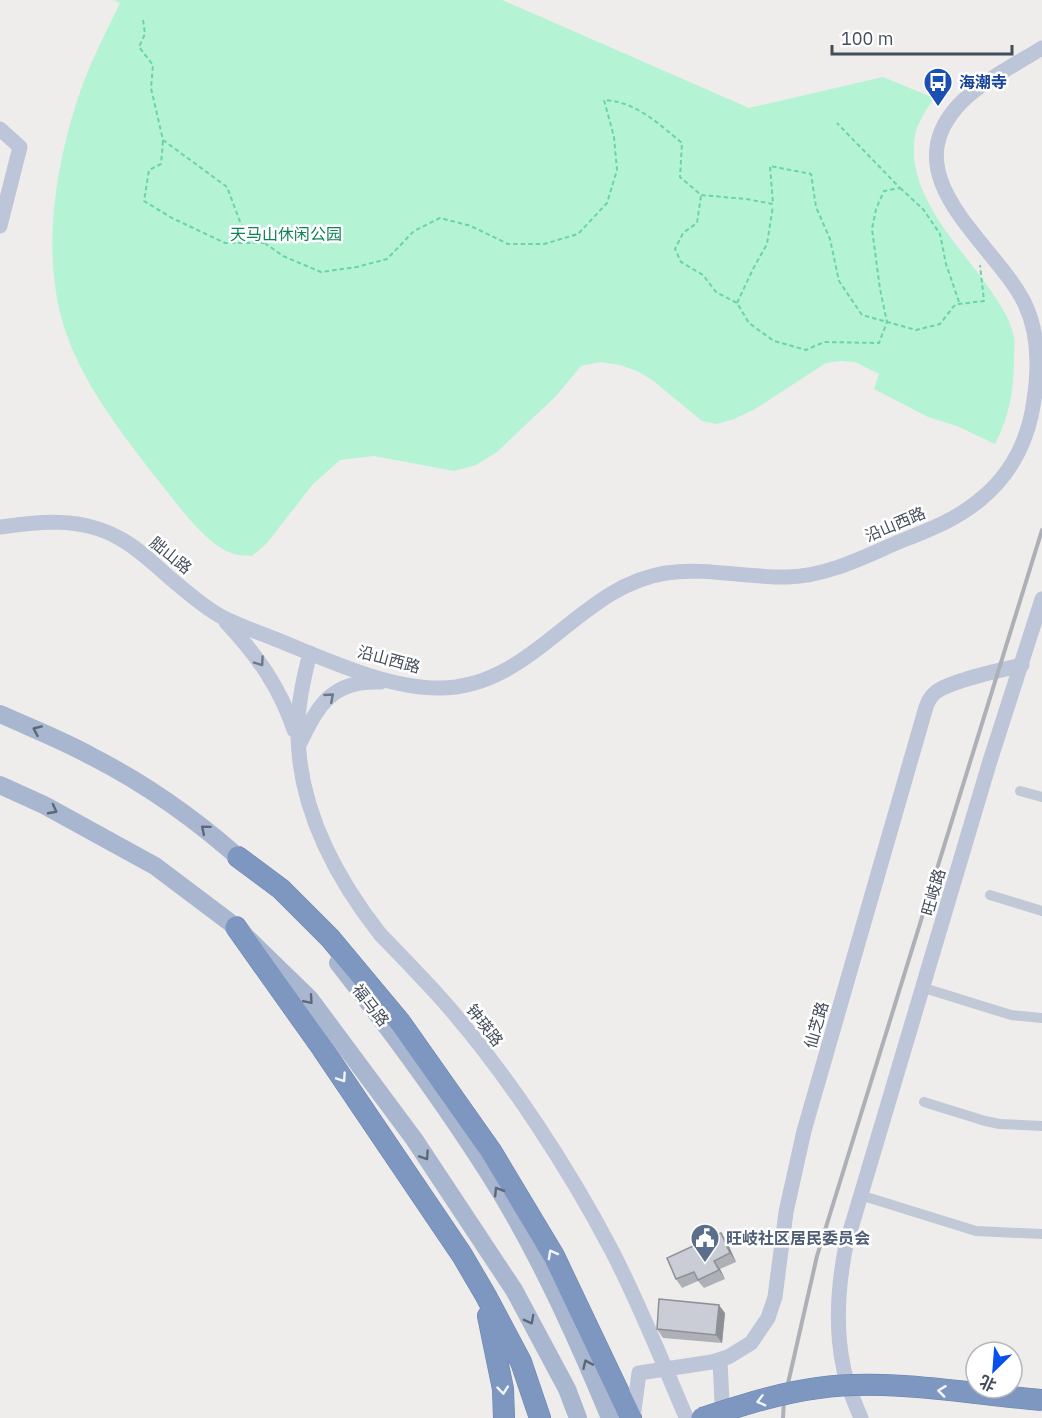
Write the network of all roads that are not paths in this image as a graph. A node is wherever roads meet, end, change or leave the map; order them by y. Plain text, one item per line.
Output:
1 (1042, 48) edge
2 (0, 129) edge
3 (0, 226) edge
4 (0, 527) edge
5 (1042, 599) edge
6 (222, 617) junction
7 (309, 653) junction
8 (1022, 665) junction
9 (394, 682) junction
10 (0, 714) edge
11 (299, 746) junction
12 (0, 785) edge
13 (1020, 791) dead end
14 (1042, 798) edge
15 (238, 858) junction
16 (990, 895) dead end
17 (1042, 911) edge
18 (236, 927) junction
19 (924, 988) junction
20 (1042, 1018) edge
21 (924, 1101) dead end
22 (1042, 1126) edge
23 (860, 1195) junction
24 (1042, 1234) edge
25 (462, 1255) junction
26 (720, 1360) junction
27 (1042, 1400) edge
28 (504, 1418) edge
29 (540, 1418) edge
30 (578, 1418) edge
31 (610, 1418) edge
32 (632, 1418) edge
33 (692, 1418) edge
34 (727, 1418) edge
35 (861, 1418) edge

1 - 9 street, 沿山西路
2 - 3 street
4 - 6 street, 胐山路
5 - 8 street, 旺岐路
6 - 7 street, 胐山路
6 -> 11 street
7 - 9 street, 沿山西路
7 - 11 street, 钟瑛路
8 - 19 street, 旺岐路
8 - 26 street, 仙芝路
11 -> 9 street
15 -> 10 main road, 福马路
11 - 33 street, 钟瑛路, bridge
12 -> 18 main road
13 - 14 street
31 -> 15 main road, 福马路
32 -> 15 highway
16 - 17 street
18 -> 25 highway
18 -> 30 main road
19 - 20 street
19 - 23 street, 旺岐路
21 - 22 street
23 - 24 street
23 - 35 street, 旺岐路
25 -> 28 highway
25 - 29 highway
26 - 32 street, 仙芝路
26 - 34 street
27 -> 33 highway, bridge

